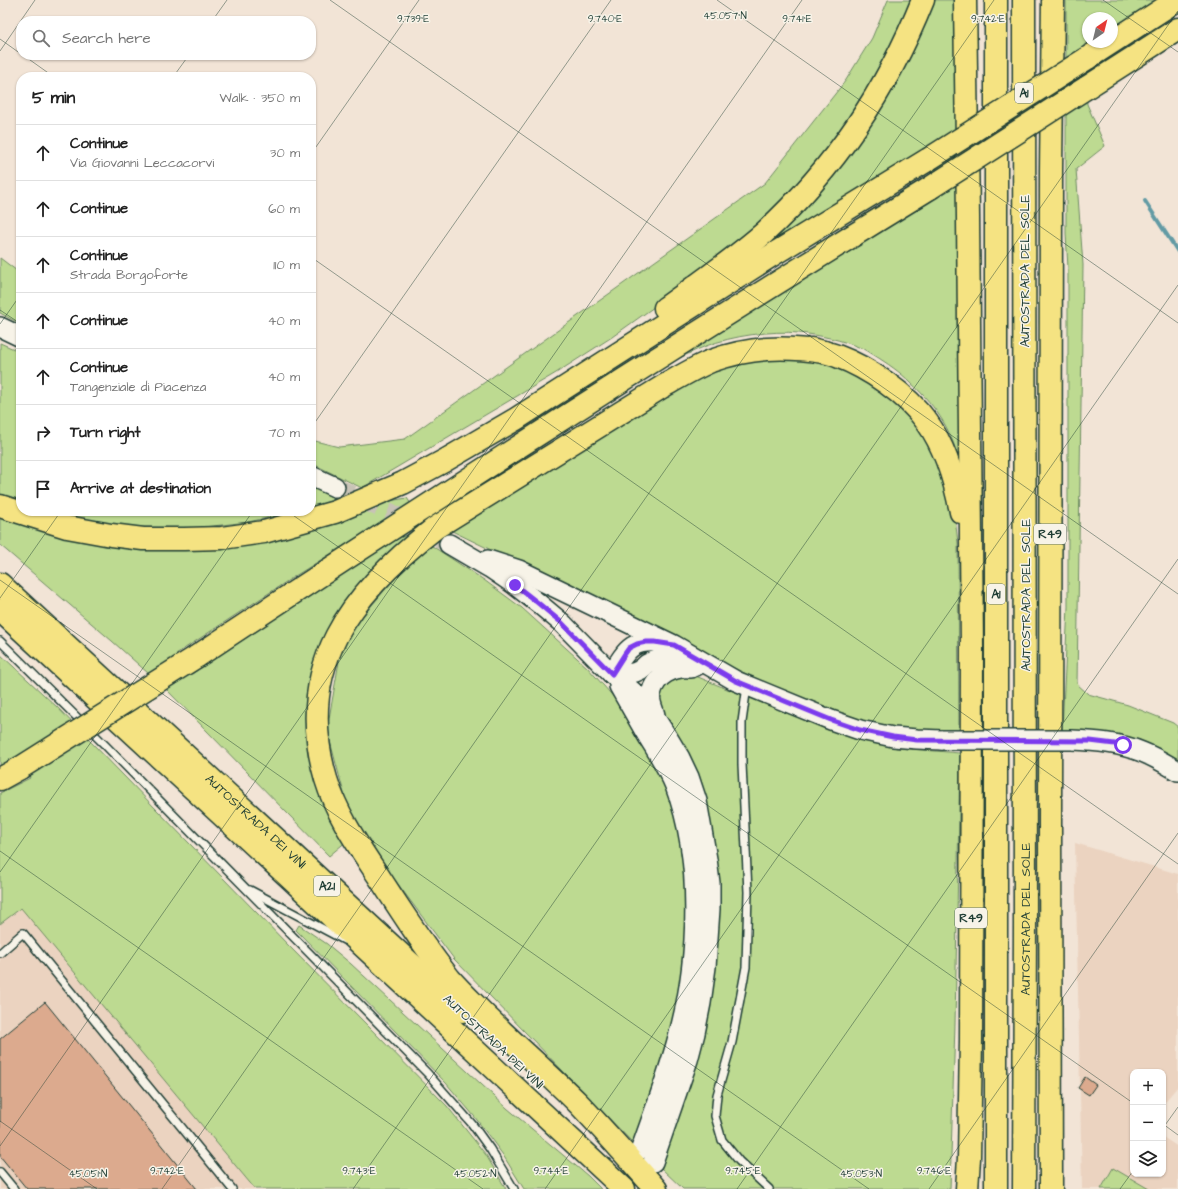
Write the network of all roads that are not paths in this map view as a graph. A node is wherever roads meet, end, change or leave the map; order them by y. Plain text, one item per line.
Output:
1 (923, 0) edge
2 (965, 0) edge
3 (996, 0) edge
4 (1024, 0) edge
5 (1053, 0) edge
6 (1177, 0) edge
7 (1178, 29) edge
8 (0, 327) edge
9 (16, 335) edge
10 (824, 352) junction
11 (444, 461) junction
12 (316, 478) edge
13 (463, 482) junction
14 (335, 487) tunnel mouth
15 (0, 506) edge
16 (16, 511) edge
17 (31, 516) edge
18 (449, 544) tunnel mouth
19 (469, 555) junction
20 (0, 584) edge
21 (0, 610) edge
22 (0, 642) edge
23 (674, 645) junction
24 (972, 647) junction
25 (612, 674) junction
26 (742, 683) junction
27 (656, 719) junction
28 (1178, 771) edge
29 (0, 779) edge
30 (243, 886) junction
31 (0, 953) edge
32 (373, 956) junction
33 (1051, 1068) junction
34 (0, 1172) edge
35 (14, 1189) edge
36 (232, 1189) edge
37 (514, 1189) edge
38 (624, 1189) edge
39 (655, 1189) edge
40 (769, 1189) edge
41 (967, 1189) edge
42 (996, 1189) edge
43 (1024, 1189) edge
44 (1051, 1189) edge
45 (1058, 1189) edge

1 - 11 highway
2 - 24 highway, R49
3 - 42 highway, A1
4 - 43 highway, AUTOSTRADA DEL SOLE / A1
5 - 33 highway, R49
6 - 11 highway, bridge
7 - 13 highway, bridge
8 - 9 main road
10 - 13 highway
10 - 24 highway
10 - 39 highway
11 - 17 highway
12 - 14 main road
13 - 29 highway, bridge
15 - 16 highway
18 - 19 main road
19 - 23 main road
19 - 25 main road
20 - 39 highway, AUTOSTRADA DEI VINI / A21
21 - 32 highway, AUTOSTRADA DEI VINI / A21
22 - 30 lane
23 - 25 main road
23 - 26 main road
24 - 41 highway, R49
25 - 27 main road
25 - 27 main road
25 - 27 main road
26 - 28 main road, bridge
26 - 40 lane
30 - 32 lane
30 - 37 lane
31 - 36 lane
32 - 38 highway, AUTOSTRADA DEI VINI / A21
33 - 44 highway, R49
33 - 45 highway
34 - 35 lane

